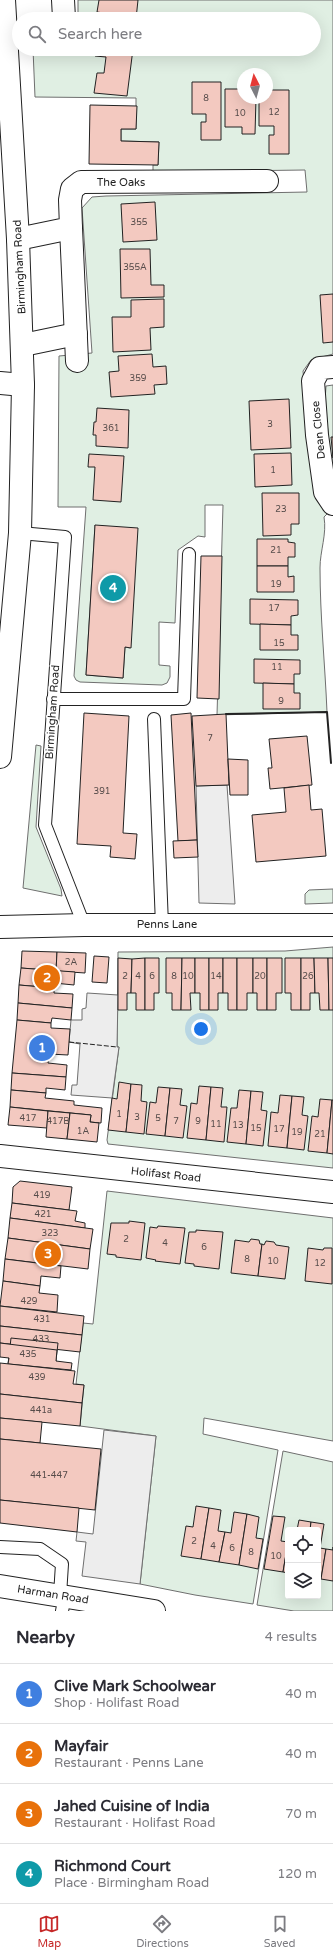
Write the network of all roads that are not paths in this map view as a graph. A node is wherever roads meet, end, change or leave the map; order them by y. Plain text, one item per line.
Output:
1 (4, 0) edge
2 (267, 181) dead end
3 (71, 228) junction
4 (18, 239) junction
5 (76, 334) junction
6 (23, 345) junction
7 (77, 361) dead end
8 (333, 367) edge
9 (0, 383) edge
10 (23, 385) junction
11 (333, 504) edge
12 (20, 534) junction
13 (189, 554) dead end
14 (53, 699) junction
15 (154, 719) dead end
16 (0, 757) edge
17 (333, 924) edge
18 (84, 925) junction
19 (162, 925) junction
20 (0, 927) edge
21 (1, 1160) edge
22 (333, 1192) edge
23 (0, 1547) edge
24 (0, 1586) edge
25 (63, 1601) edge
26 (154, 1611) edge

1 - 4 street, Birmingham Road
2 - 3 street, The Oaks
3 - 4 street
3 - 5 street
4 - 6 street, Birmingham Road
5 - 6 street
5 - 7 street
6 - 10 street, Birmingham Road
8 - 11 street, Dean Close
9 - 10 street
10 - 12 street, Birmingham Road
12 - 14 lane, Birmingham Road
12 - 16 street, Birmingham Road
13 - 14 lane
14 - 18 lane, Birmingham Road
15 - 19 lane
17 - 19 street, Penns Lane
18 - 19 street, Penns Lane
18 - 20 street, Penns Lane
21 - 22 street, Holifast Road
23 - 25 lane
24 - 25 street, Harman Road
25 - 26 street, Harman Road

